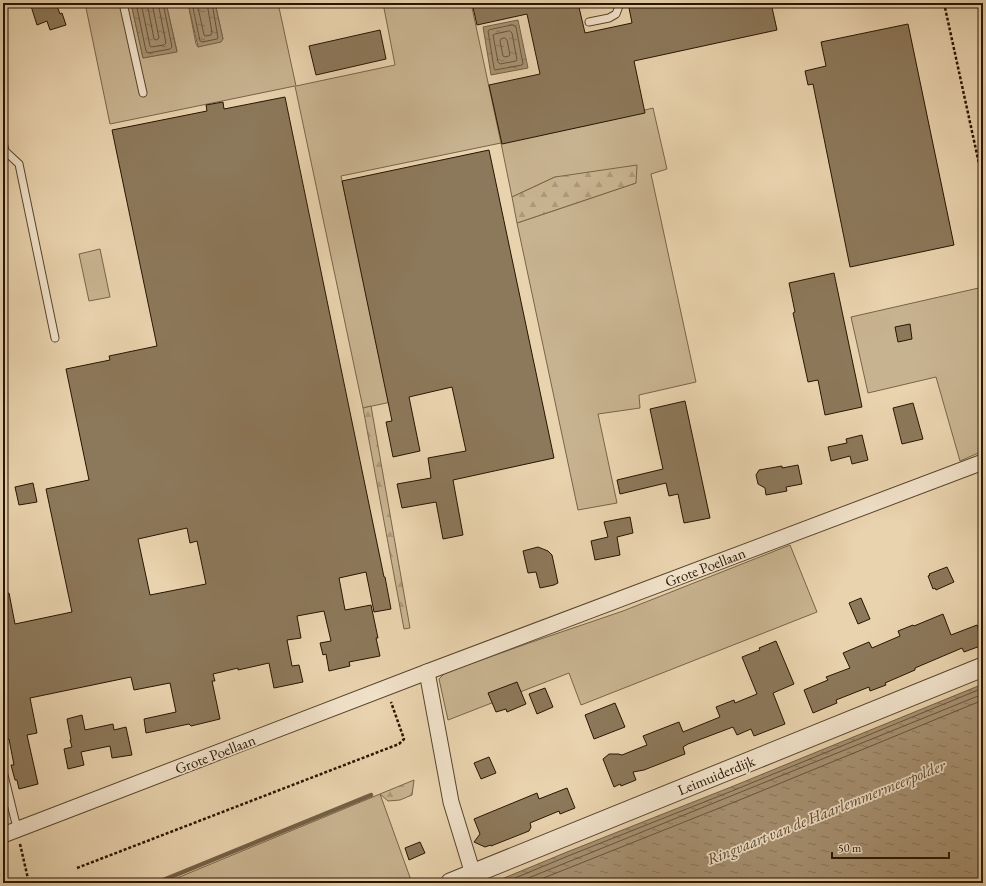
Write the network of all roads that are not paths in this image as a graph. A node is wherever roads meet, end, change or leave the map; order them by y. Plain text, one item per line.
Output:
1 (123, 3) edge
2 (618, 3) edge
3 (589, 22) dead end
4 (143, 93) dead end
5 (3, 142) edge
6 (55, 338) dead end
7 (983, 462) edge
8 (983, 667) edge
9 (427, 672) junction
10 (3, 771) edge
11 (12, 832) edge
12 (473, 874) junction
13 (450, 883) edge

1 - 4 lane
2 - 3 lane
5 - 6 lane
7 - 9 street, Grote Poellaan
8 - 12 street, Leimuiderdijk
9 - 11 street, Grote Poellaan
9 - 12 street
10 - 11 lane
12 - 13 street, Leimuiderdijk

